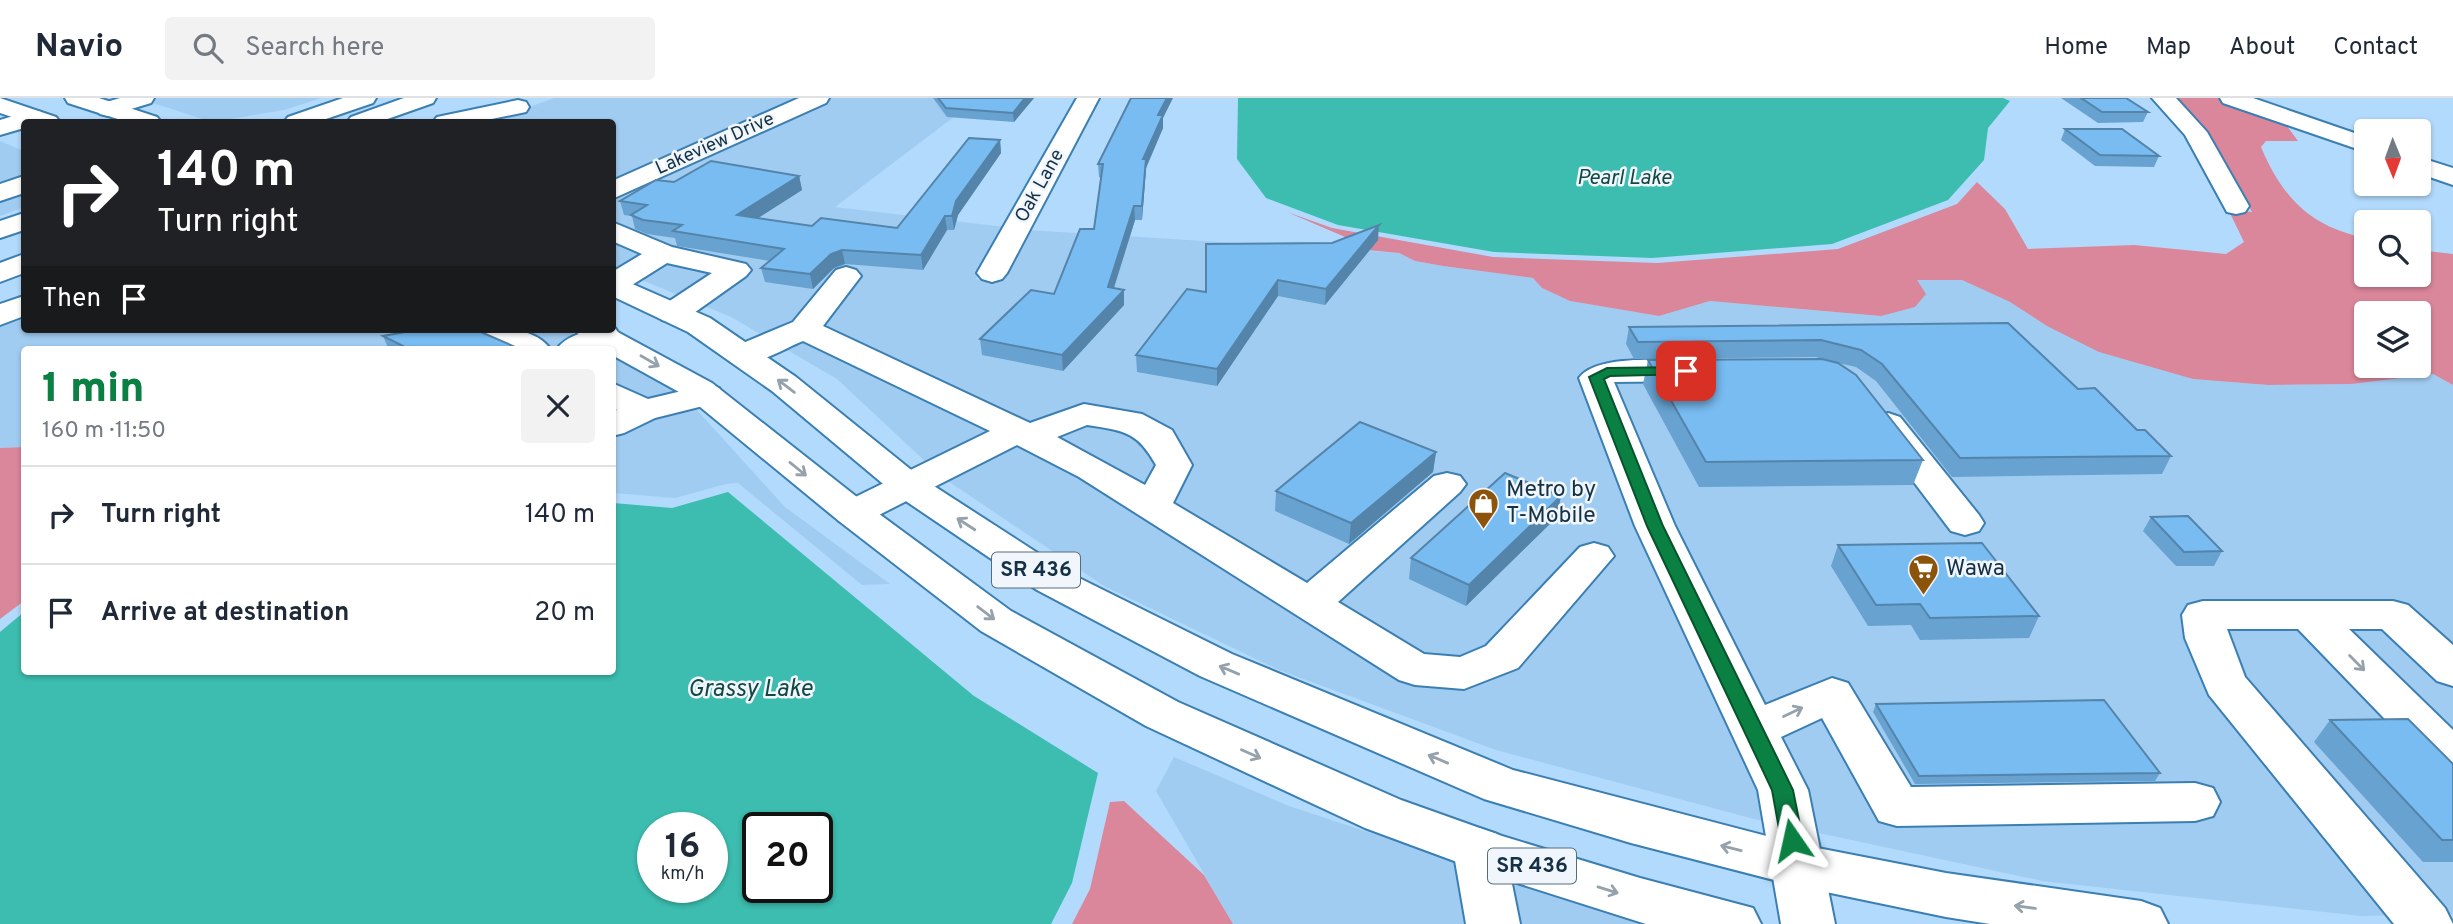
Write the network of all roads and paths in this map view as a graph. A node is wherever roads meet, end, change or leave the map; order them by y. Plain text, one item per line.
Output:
1 (76, 98) edge
2 (143, 98) edge
3 (365, 98) edge
4 (376, 98) edge
5 (543, 98) edge
6 (818, 98) edge
7 (1088, 98) edge
8 (2163, 98) edge
9 (2231, 98) edge
10 (439, 104) edge
11 (0, 105) edge
12 (518, 107) junction
13 (108, 109) junction
14 (37, 119) edge
15 (140, 119) edge
16 (305, 119) edge
17 (349, 119) edge
18 (372, 119) edge
19 (402, 119) edge
20 (486, 119) edge
21 (21, 124) edge
22 (0, 128) edge
23 (2354, 141) edge
24 (2431, 169) edge
25 (0, 172) edge
26 (21, 176) edge
27 (2453, 177) edge
28 (21, 185) edge
29 (616, 189) edge
30 (0, 193) edge
31 (2236, 206) dead end
32 (21, 222) edge
33 (0, 230) edge
34 (616, 232) edge
35 (21, 235) edge
36 (0, 240) edge
37 (663, 253) junction
38 (992, 273) dead end
39 (846, 276) dead end
40 (616, 282) edge
41 (616, 285) edge
42 (673, 313) junction
43 (804, 329) junction
44 (499, 333) edge
45 (596, 333) edge
46 (599, 333) edge
47 (526, 346) edge
48 (578, 346) edge
49 (742, 355) junction
50 (1732, 371) edge
51 (616, 395) edge
52 (707, 395) junction
53 (1870, 400) edge
54 (643, 410) junction
55 (616, 424) edge
56 (1023, 433) junction
57 (1447, 484) dead end
58 (907, 485) junction
59 (1152, 507) junction
60 (853, 513) junction
61 (1965, 523) dead end
62 (1594, 556) dead end
63 (1308, 605) junction
64 (2309, 615) junction
65 (2453, 670) edge
66 (1754, 730) junction
67 (2453, 759) edge
68 (2195, 802) dead end
69 (1479, 849) junction
70 (1797, 865) junction
71 (1493, 924) edge
72 (1734, 924) edge
73 (1808, 924) edge
74 (2141, 924) edge
75 (2426, 924) edge

1 - 13 main road
2 - 13 main road
3 - 16 main road
4 - 17 main road
5 - 12 main road
6 - 29 main road, Lakeview Drive
7 - 38 main road, Oak Lane
8 - 31 main road
9 - 23 main road
10 - 12 main road
10 - 18 main road
10 - 19 main road
11 - 14 main road
12 - 20 main road
13 - 15 main road
21 - 22 main road
24 - 27 main road
25 - 26 main road
28 - 30 main road
32 - 33 main road
34 - 37 main road
35 - 36 main road
37 - 40 main road
37 - 42 main road
39 - 43 main road
41 - 42 main road, SR 436
42 - 49 main road, SR 436
43 - 49 main road
43 - 56 main road
44 - 47 main road
45 - 48 main road
46 -> 52 main road, SR 436
58 -> 49 main road, SR 436
50 - 66 main road
51 - 54 main road
52 - 54 main road
52 -> 60 main road, SR 436
53 - 61 main road
54 - 55 main road
56 - 58 main road
56 - 59 main road
56 - 59 main road
57 - 63 main road
58 - 60 main road
70 -> 58 main road, SR 436
59 - 63 main road
60 -> 69 main road, SR 436
62 - 63 main road
64 - 65 main road
64 -> 67 main road
64 - 75 main road
66 -> 68 main road
66 - 70 main road
69 - 71 main road
69 -> 72 main road, SR 436
70 - 73 main road
74 -> 70 main road, SR 436

